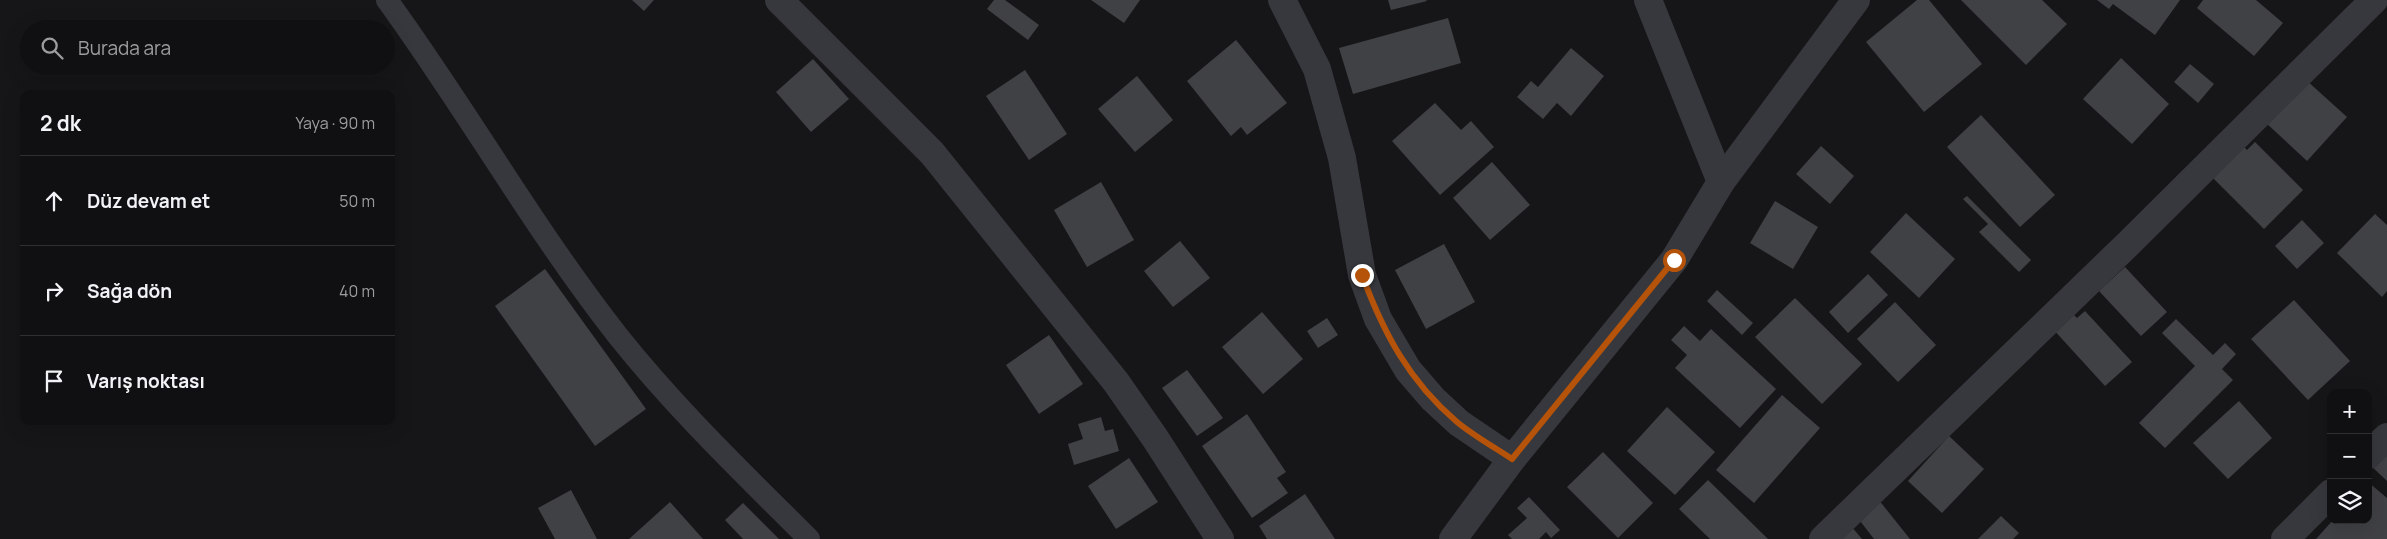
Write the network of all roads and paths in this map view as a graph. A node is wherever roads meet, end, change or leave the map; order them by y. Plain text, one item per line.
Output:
1 (387, 0) edge
2 (779, 0) edge
3 (1282, 0) edge
4 (1648, 0) edge
5 (1856, 0) edge
6 (2374, 0) edge
7 (1721, 182) junction
8 (2387, 437) edge
9 (2372, 451) edge
10 (1512, 459) junction
11 (2327, 497) edge
12 (809, 539) edge
13 (1220, 539) edge
14 (1453, 539) edge
15 (1823, 539) edge
16 (2285, 539) edge

1 - 12 lane
2 - 13 street
3 - 10 street
4 - 7 street
5 - 7 street
6 - 15 street
7 - 10 street
8 - 9 street
10 - 14 street
11 - 16 street

